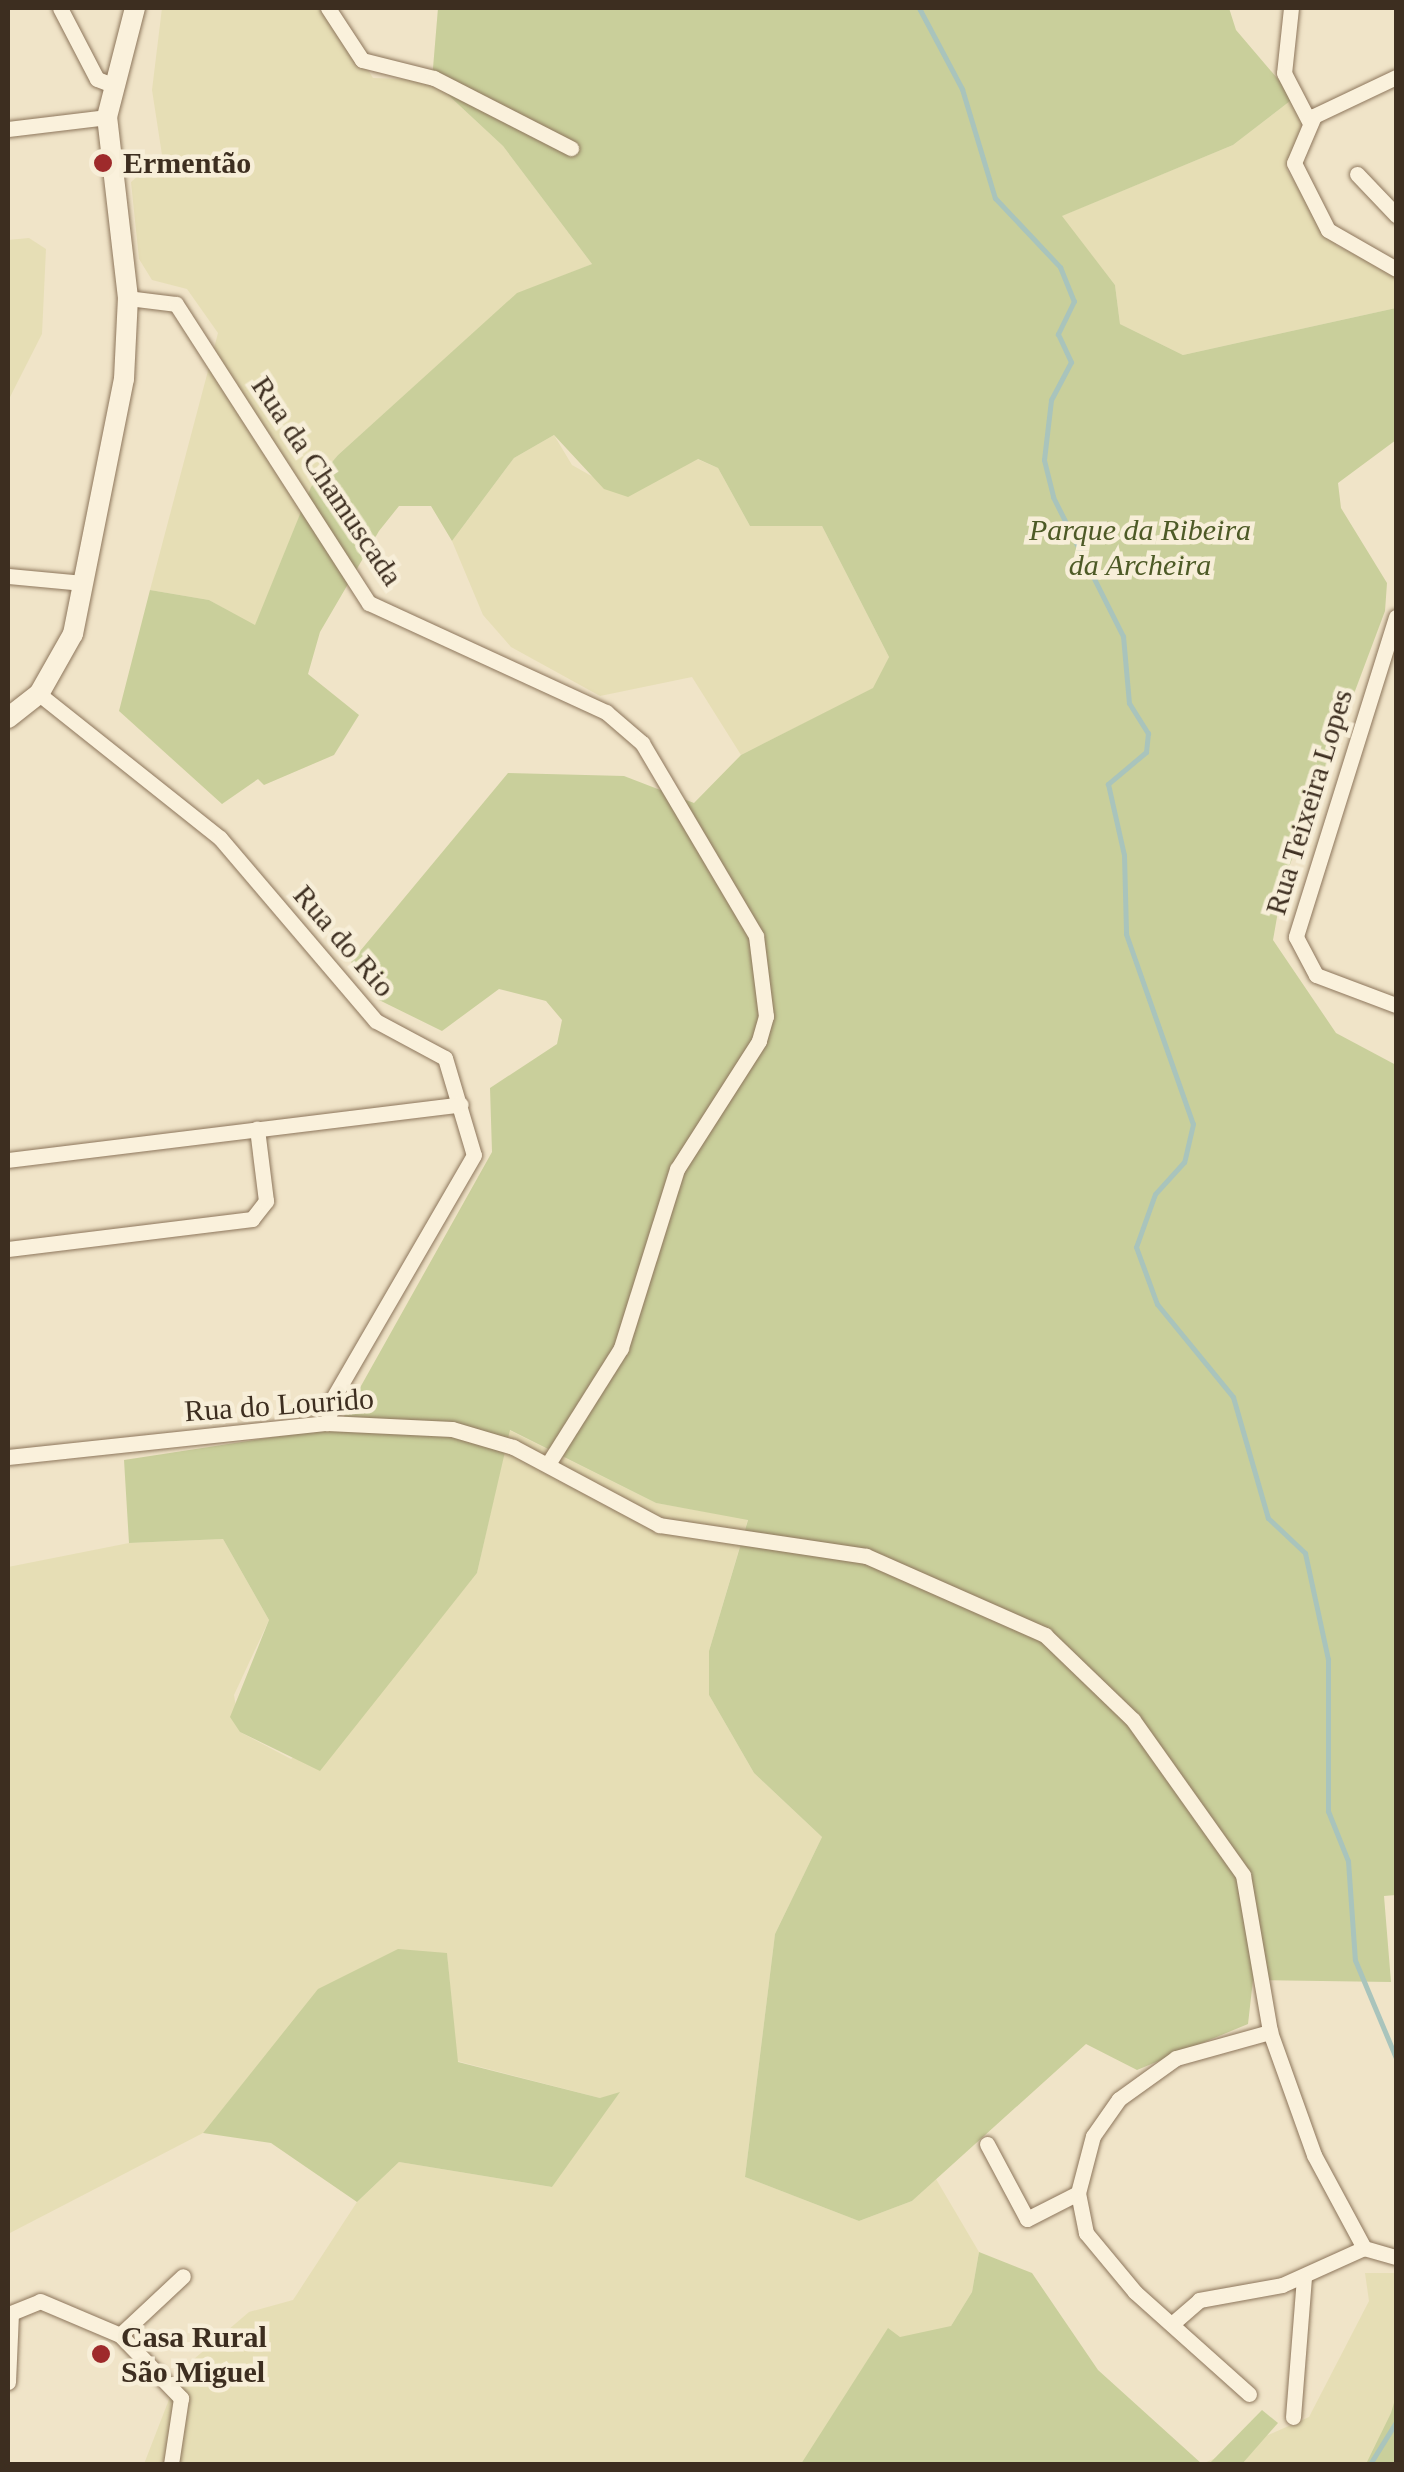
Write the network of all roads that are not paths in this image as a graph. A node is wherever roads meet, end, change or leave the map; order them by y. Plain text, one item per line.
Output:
1 (60, 8) edge
2 (135, 8) edge
3 (328, 8) edge
4 (1292, 8) edge
5 (1396, 77) edge
6 (110, 84) junction
7 (108, 117) junction
8 (1310, 123) junction
9 (8, 128) edge
10 (571, 148) dead end
11 (1357, 174) dead end
12 (1396, 215) edge
13 (1396, 269) edge
14 (128, 298) junction
15 (8, 576) edge
16 (84, 582) junction
17 (1396, 617) edge
18 (39, 694) junction
19 (8, 718) edge
20 (1396, 1005) edge
21 (461, 1104) junction
22 (257, 1129) junction
23 (8, 1160) edge
24 (8, 1249) edge
25 (328, 1423) junction
26 (8, 1458) edge
27 (548, 1464) junction
28 (1270, 2032) junction
29 (987, 2144) dead end
30 (1078, 2193) junction
31 (1364, 2248) junction
32 (1396, 2257) edge
33 (182, 2276) dead end
34 (1304, 2277) junction
35 (9, 2312) edge
36 (1173, 2323) junction
37 (120, 2335) junction
38 (8, 2382) edge
39 (1250, 2394) dead end
40 (1293, 2417) dead end
41 (171, 2464) edge

1 - 6 street
2 - 6 street
3 - 10 street
4 - 8 street
5 - 8 street
6 - 7 street
7 - 9 street
7 - 14 street
8 - 13 street
11 - 12 street
14 - 16 street
14 - 27 street, Rua da Chamuscada
15 - 16 street
16 - 18 street
17 - 20 street, Rua Teixeira Lopes
18 - 19 street
18 - 21 street, Rua do Rio
21 - 22 street
21 - 25 street, Rua do Rio
22 - 23 street
22 - 24 street
25 - 26 street, Rua do Lourido
25 - 27 street, Rua do Lourido
27 - 28 street, Rua do Lourido
28 - 30 street
28 - 31 street, Rua do Lourido
29 - 30 street
30 - 36 street
31 - 32 street
31 - 34 street
33 - 37 street
34 - 36 street
34 - 40 street
35 - 37 street
35 - 38 street
36 - 39 street
37 - 41 street

